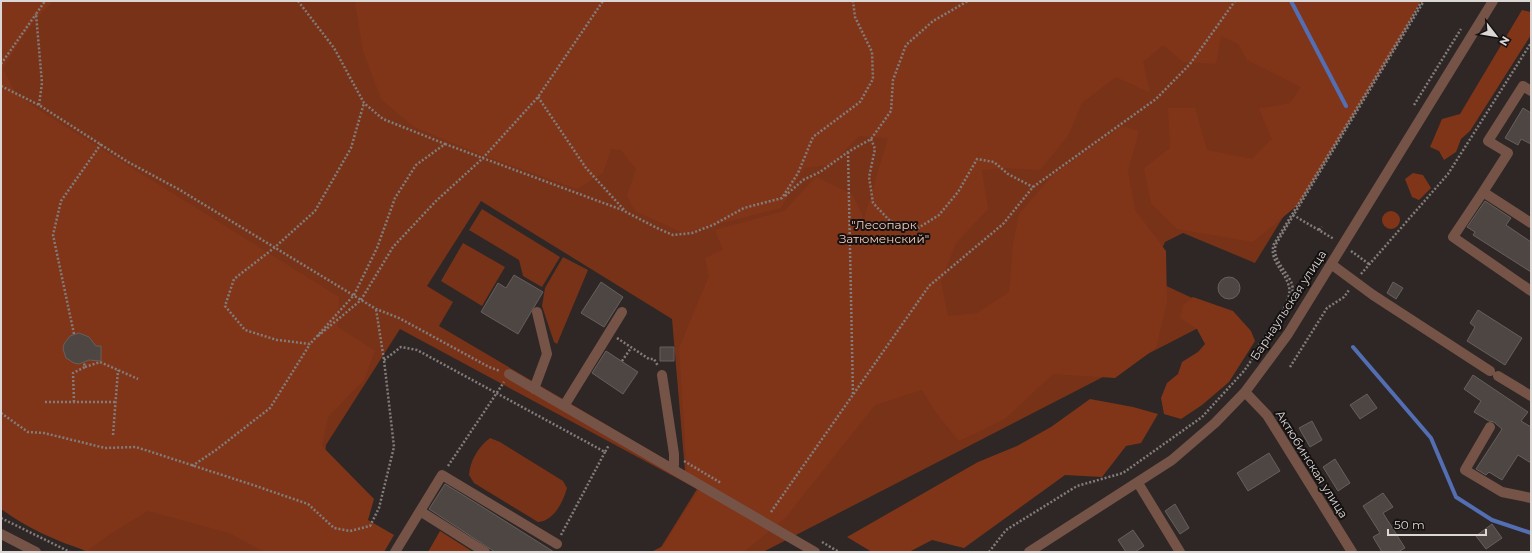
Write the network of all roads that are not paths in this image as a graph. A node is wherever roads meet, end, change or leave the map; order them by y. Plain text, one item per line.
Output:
1 (1493, 1) edge
2 (1531, 91) edge
3 (1483, 192) junction
4 (1531, 224) edge
5 (1331, 264) junction
6 (1531, 290) edge
7 (537, 312) dead end
8 (622, 312) dead end
9 (509, 374) road end
10 (662, 375) road end
11 (534, 389) junction
12 (1245, 392) junction
13 (1531, 396) edge
14 (564, 406) junction
15 (1490, 427) dead end
16 (672, 469) junction
17 (1138, 483) junction
18 (1531, 498) edge
19 (420, 511) junction
20 (1, 534) edge
21 (557, 544) road end
22 (36, 552) edge
23 (396, 552) edge
24 (485, 552) edge
25 (814, 552) edge
26 (1029, 552) edge
27 (1180, 552) edge
28 (1352, 552) edge

1 - 5 street, Барнаульская улица
2 - 3 street
3 - 4 street
3 - 6 street
5 - 12 street, Барнаульская улица
5 - 13 street
7 - 11 street
8 - 14 street
9 - 11 street
10 - 16 street
11 - 14 street
12 - 17 street, Барнаульская улица
12 - 28 street, Актюбинская улица
14 - 16 street
15 - 18 street
16 - 25 street
17 - 26 street, Барнаульская улица
17 - 27 street
19 - 21 street
19 - 23 street
19 - 24 street
20 - 22 street

